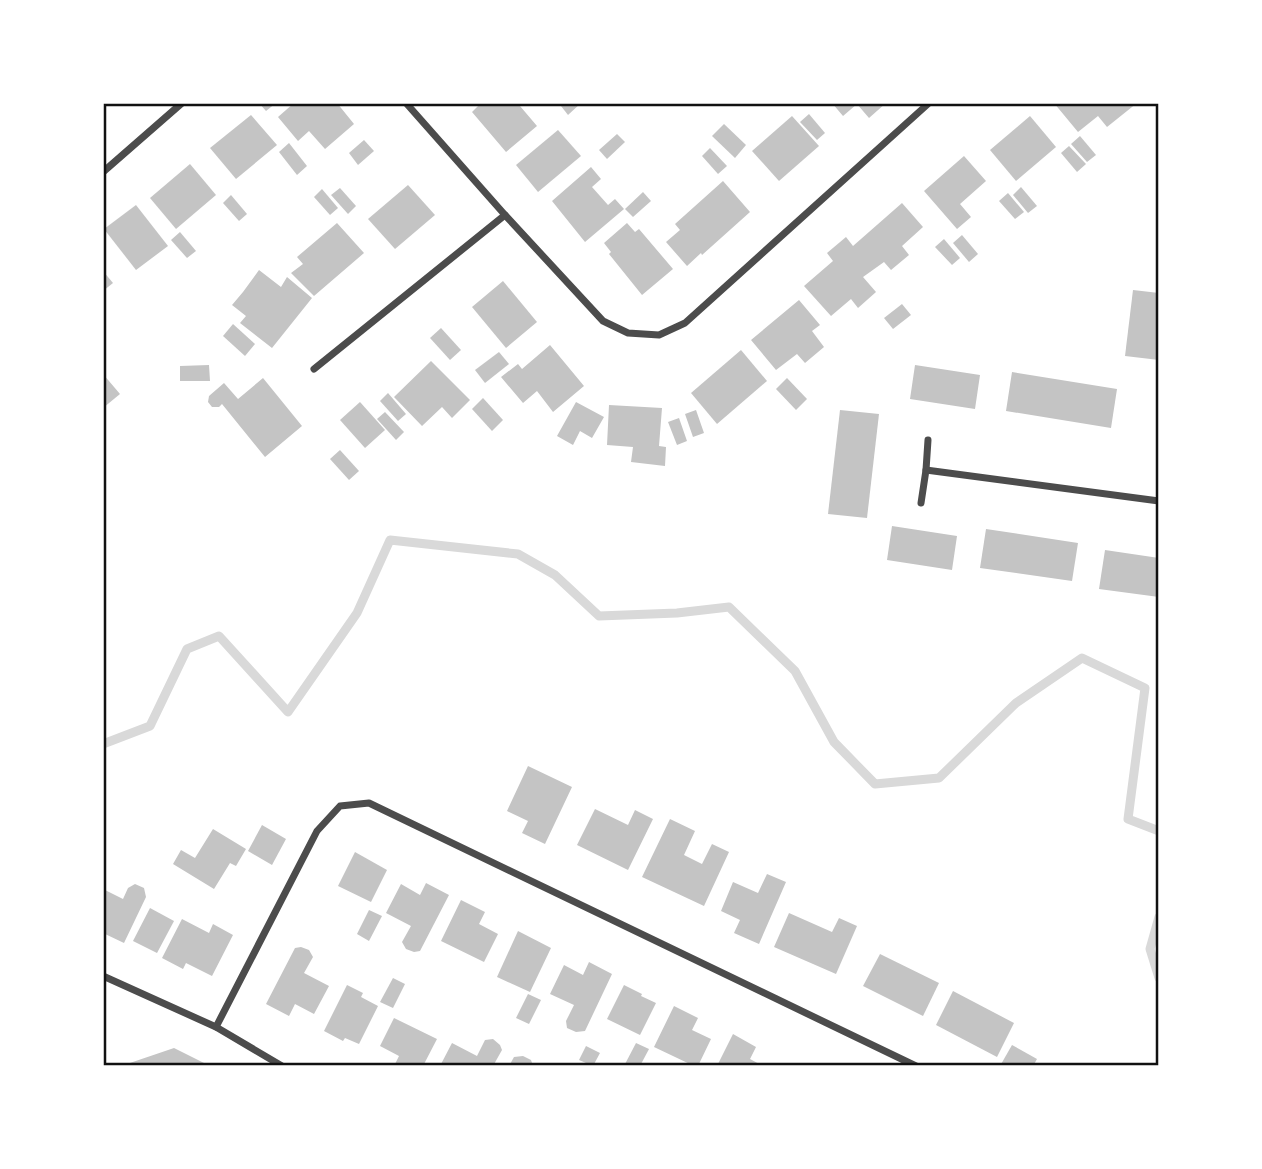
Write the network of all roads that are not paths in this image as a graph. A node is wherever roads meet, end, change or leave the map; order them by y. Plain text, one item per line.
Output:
1 (182, 103) edge
2 (406, 103) edge
3 (929, 103) edge
4 (103, 172) edge
5 (505, 215) junction
6 (314, 369) dead end
7 (928, 440) dead end
8 (926, 470) junction
9 (1159, 501) edge
10 (921, 503) dead end
11 (103, 975) edge
12 (216, 1027) junction
13 (282, 1066) edge
14 (916, 1066) edge

1 - 4 street
2 - 5 street
3 - 5 street
5 - 6 street
7 - 8 street
8 - 9 street
8 - 10 street
11 - 12 street
12 - 13 street
12 - 14 street

